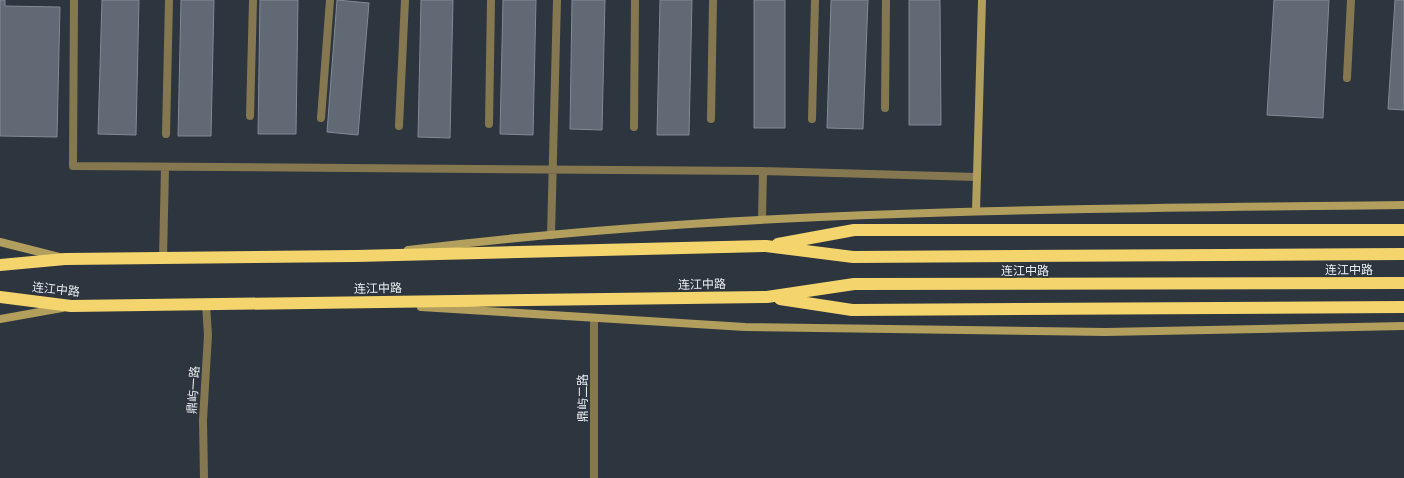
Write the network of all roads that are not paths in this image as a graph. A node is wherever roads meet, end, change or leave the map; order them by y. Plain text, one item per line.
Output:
1 (74, 0) edge
2 (169, 0) edge
3 (253, 0) edge
4 (330, 0) edge
5 (405, 0) edge
6 (491, 0) edge
7 (557, 0) edge
8 (635, 0) edge
9 (713, 0) edge
10 (815, 0) edge
11 (886, 0) edge
12 (982, 0) edge
13 (1351, 0) edge
14 (1347, 78) dead end
15 (885, 108) dead end
16 (250, 116) dead end
17 (320, 118) dead end
18 (711, 119) dead end
19 (812, 119) dead end
20 (489, 124) dead end
21 (399, 126) dead end
22 (634, 127) dead end
23 (166, 134) dead end
24 (165, 168) junction
25 (554, 170) junction
26 (763, 171) junction
27 (977, 177) junction
28 (1404, 205) edge
29 (976, 211) junction
30 (762, 219) junction
31 (1404, 230) edge
32 (551, 236) junction
33 (0, 242) edge
34 (766, 246) junction
35 (1404, 254) edge
36 (356, 256) junction
37 (163, 258) junction
38 (65, 259) junction
39 (0, 265) edge
40 (1404, 283) edge
41 (0, 297) edge
42 (767, 297) junction
43 (360, 302) junction
44 (206, 304) junction
45 (70, 306) junction
46 (1404, 307) edge
47 (594, 318) junction
48 (0, 319) edge
49 (1404, 326) edge
50 (204, 478) edge
51 (594, 478) edge

1 - 24 street
2 - 23 street
3 - 16 street
4 - 17 street
5 - 21 street
6 - 20 street
7 - 25 street
8 - 22 street
9 - 18 street
10 - 19 street
11 - 15 street
12 - 27 main road
13 - 14 street
24 - 25 street
24 - 37 street
25 - 26 street
25 - 32 street
26 - 27 street
26 - 30 street
27 - 29 main road
28 - 29 main road
29 - 30 main road
30 - 32 main road
31 - 34 highway
32 - 36 main road
33 - 38 main road
34 - 35 highway, 连江中路
34 - 36 highway, 连江中路
36 - 37 highway, 连江中路
37 - 38 highway, 连江中路
38 - 39 highway, 连江中路
40 - 42 highway, 连江中路
41 - 45 highway, 连江中路
42 - 43 highway, 连江中路
42 - 46 highway
43 - 44 highway, 连江中路
43 - 47 main road
44 - 45 highway, 连江中路
44 - 50 street, 鼎屿一路
45 - 48 main road
47 - 49 main road
47 - 51 street, 鼎屿二路

